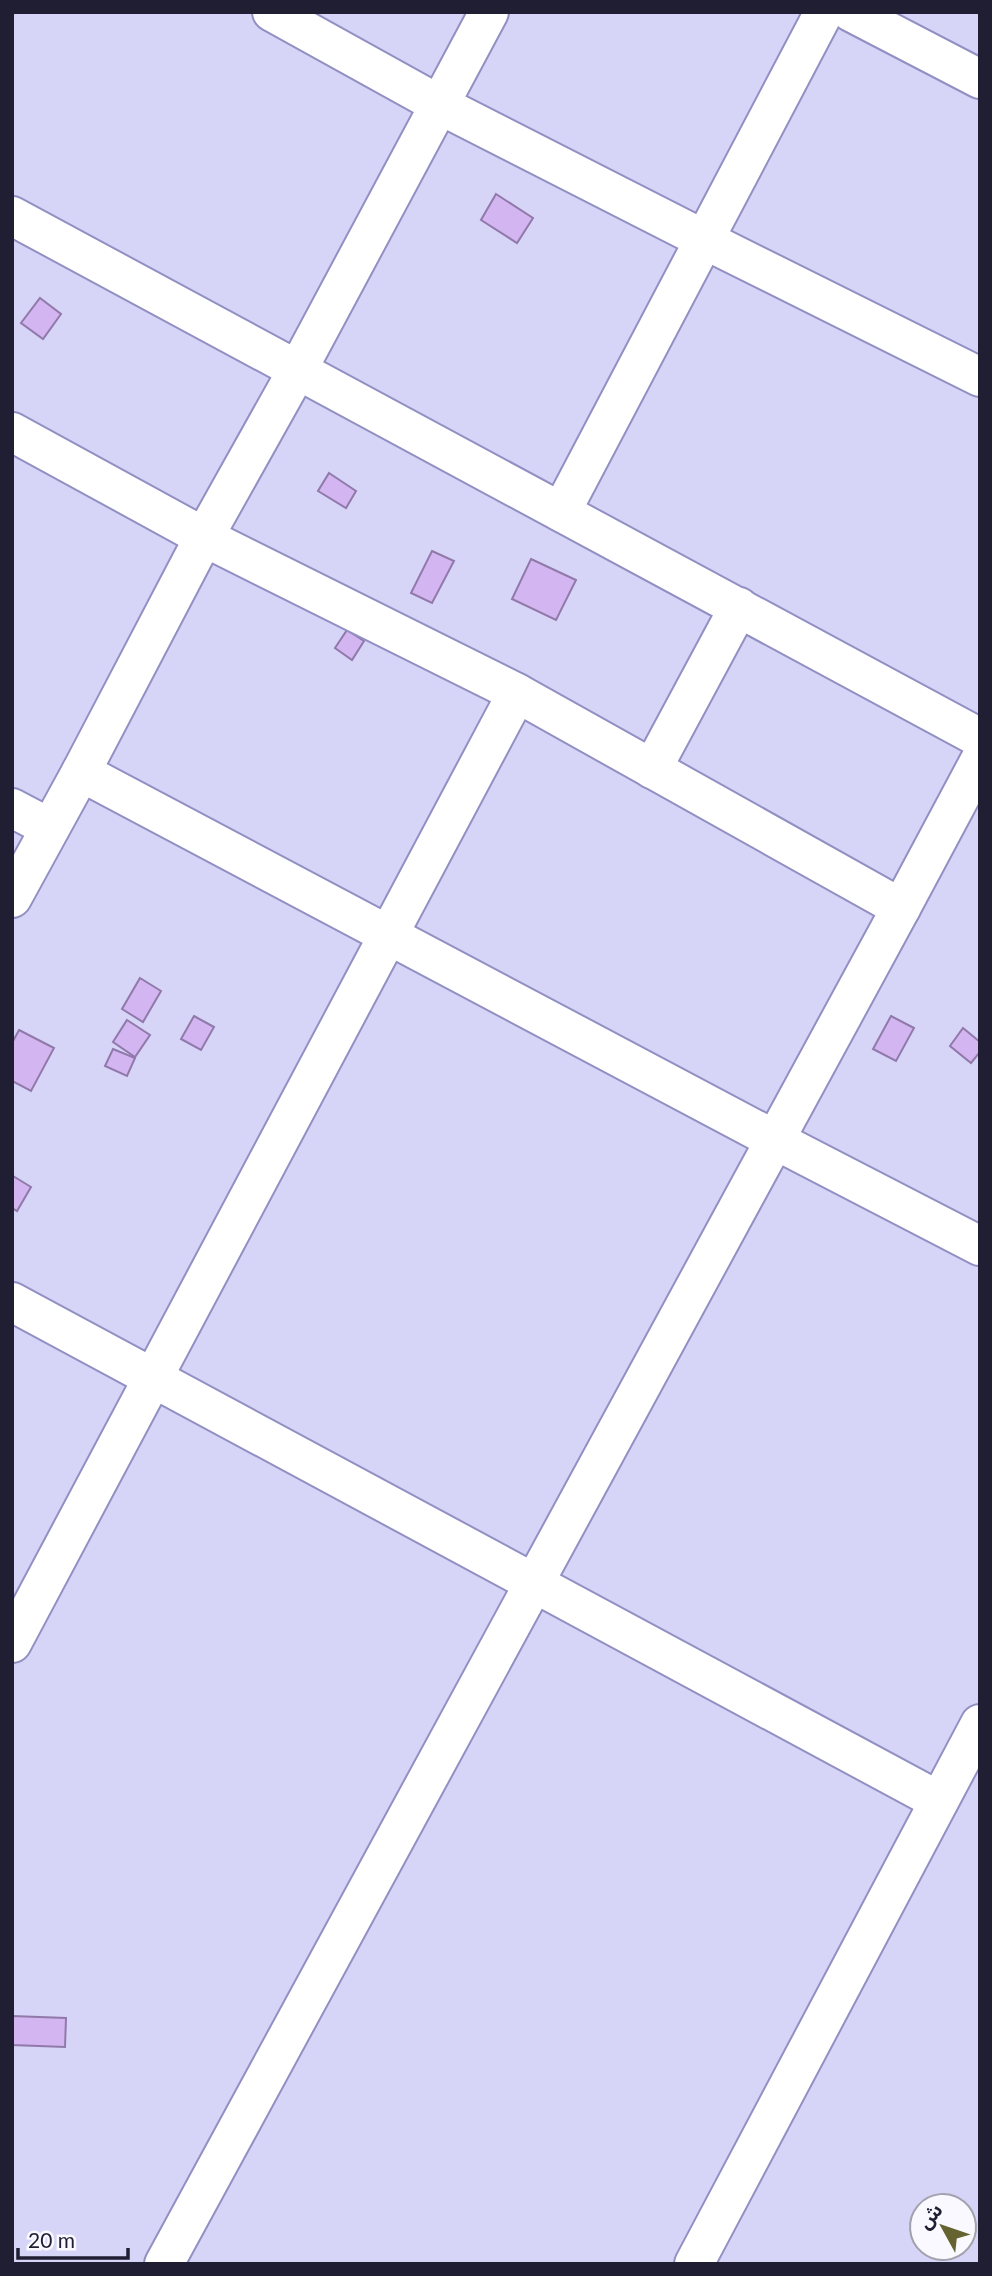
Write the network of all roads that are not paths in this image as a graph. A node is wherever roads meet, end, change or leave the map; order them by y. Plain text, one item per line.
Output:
1 (272, 12) edge
2 (489, 12) edge
3 (824, 12) edge
4 (851, 12) edge
5 (980, 79) edge
6 (440, 105) junction
7 (12, 216) edge
8 (703, 239) junction
9 (298, 369) junction
10 (980, 377) edge
11 (12, 432) edge
12 (561, 512) junction
13 (204, 537) junction
14 (738, 607) junction
15 (517, 692) junction
16 (980, 738) edge
17 (980, 760) edge
18 (652, 769) junction
19 (81, 772) junction
20 (12, 808) edge
21 (50, 828) junction
22 (12, 898) edge
23 (901, 908) junction
24 (387, 935) junction
25 (775, 1140) junction
26 (980, 1246) edge
27 (12, 1302) edge
28 (153, 1378) junction
29 (534, 1583) junction
30 (12, 1643) edge
31 (980, 1724) edge
32 (939, 1801) junction
33 (164, 2264) edge
34 (694, 2264) edge

1 - 6 street
2 - 6 street
3 - 8 street
4 - 5 street
6 - 8 street
6 - 9 street
7 - 9 street
8 - 10 street
8 - 12 street
9 - 12 street
9 - 13 street
11 - 13 street
12 - 14 street
13 - 15 street
13 - 19 street
14 - 16 street
14 - 18 street
15 - 18 street
15 - 24 street
17 - 23 street
18 - 23 street
19 - 21 street
19 - 24 street
20 - 21 street
21 - 22 street
23 - 25 street
24 - 25 street
24 - 28 street
25 - 26 street
25 - 29 street
27 - 28 street
28 - 29 street
28 - 30 street
29 - 32 street
29 - 33 street
31 - 32 street
32 - 34 street

